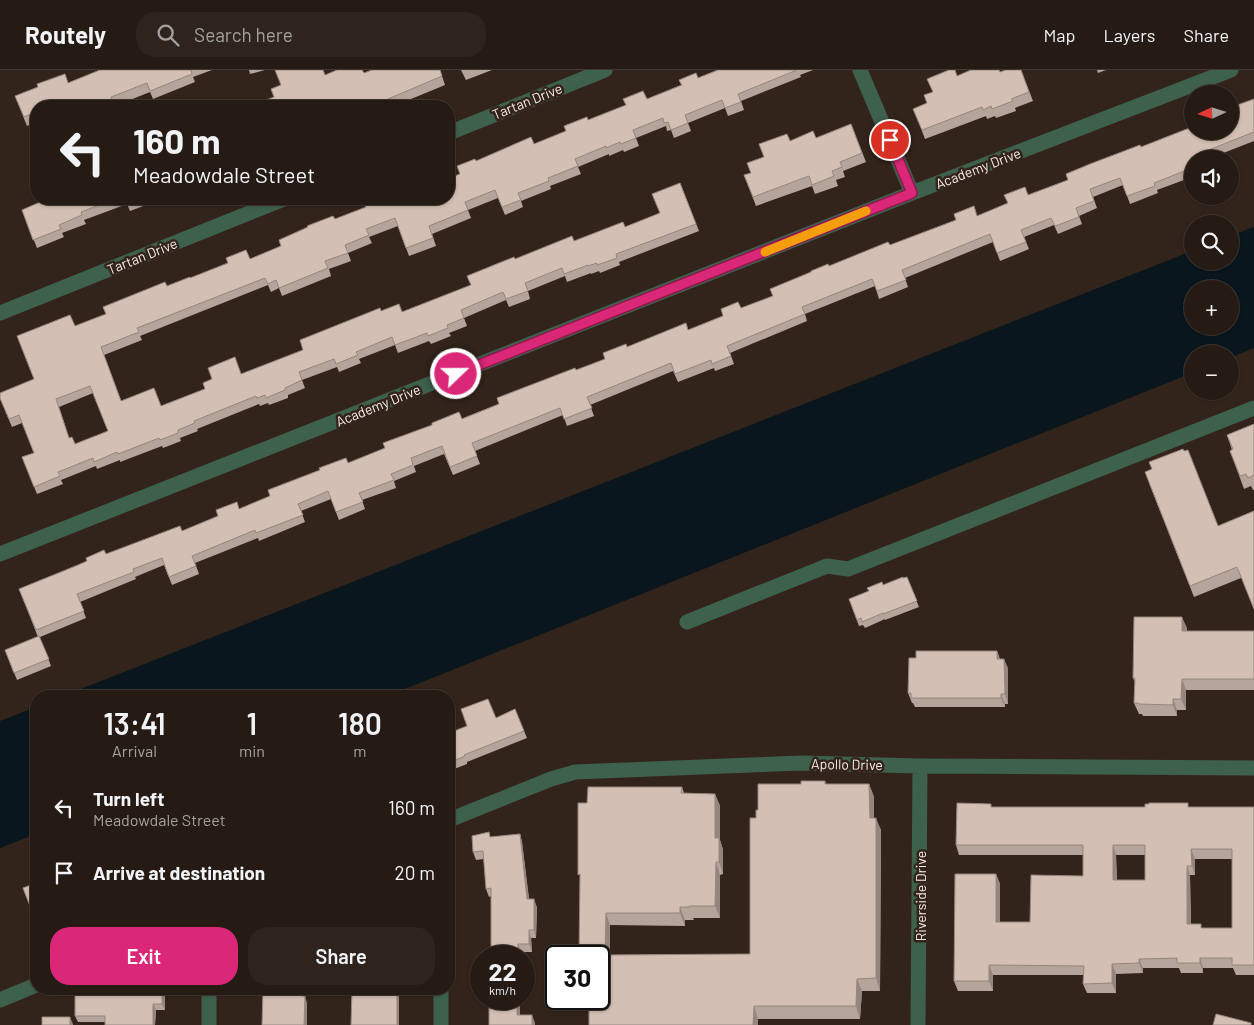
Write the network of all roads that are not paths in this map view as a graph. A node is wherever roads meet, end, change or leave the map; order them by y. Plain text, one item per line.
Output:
1 (605, 70) edge
2 (860, 70) edge
3 (1230, 70) edge
4 (455, 131) edge
5 (912, 193) junction
6 (269, 205) edge
7 (0, 312) edge
8 (1254, 408) edge
9 (0, 554) edge
10 (687, 622) dead end
11 (920, 766) junction
12 (1254, 768) edge
13 (455, 818) edge
14 (30, 988) edge
15 (209, 995) edge
16 (441, 995) edge
17 (0, 1000) edge
18 (209, 1025) edge
19 (441, 1025) edge
20 (918, 1025) edge

1 - 4 street, Tartan Drive
2 - 5 street
3 - 5 street, Academy Drive
5 - 9 street, Academy Drive
6 - 7 street, Tartan Drive
8 - 10 street
11 - 12 street, Apollo Drive
11 - 13 street, Apollo Drive
11 - 20 street, Riverside Drive
14 - 17 street
15 - 18 street
16 - 19 street

